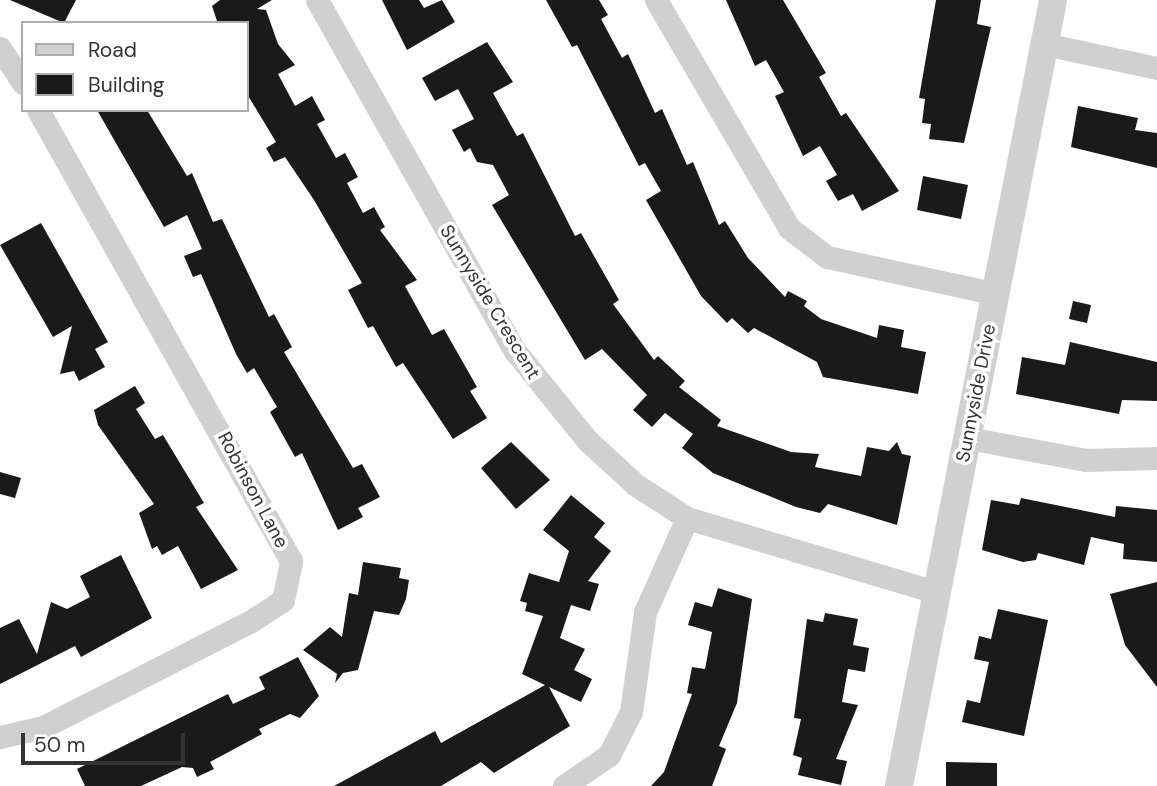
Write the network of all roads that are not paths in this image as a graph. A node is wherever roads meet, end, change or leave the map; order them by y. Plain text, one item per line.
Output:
1 (317, 0) edge
2 (656, 0) edge
3 (1053, 0) edge
4 (1044, 44) junction
5 (0, 48) edge
6 (1157, 68) edge
7 (21, 80) edge
8 (39, 112) edge
9 (996, 294) junction
10 (968, 438) junction
11 (1157, 458) edge
12 (687, 518) junction
13 (938, 593) junction
14 (0, 737) edge
15 (564, 786) edge
16 (899, 786) edge

1 - 12 street, Sunnyside Crescent
2 - 9 street
3 - 4 street, Sunnyside Drive
4 - 6 street
4 - 9 street, Sunnyside Drive
5 - 7 street
8 - 14 street, Robinson Lane
9 - 10 street, Sunnyside Drive
10 - 11 street
10 - 13 street, Sunnyside Drive
12 - 13 street, Sunnyside Crescent
12 - 15 street
13 - 16 street, Sunnyside Drive

